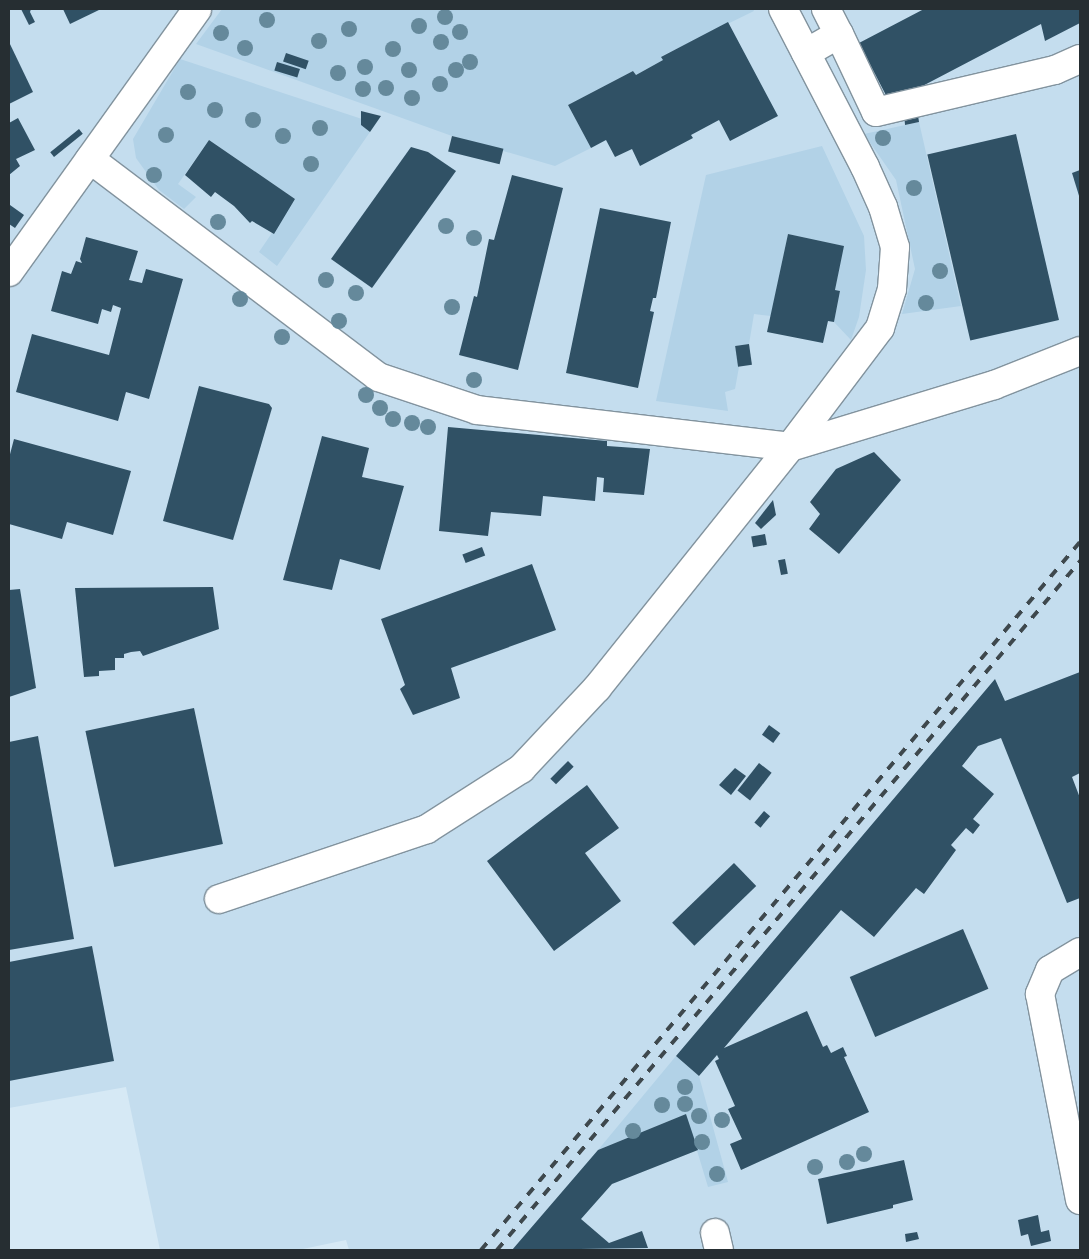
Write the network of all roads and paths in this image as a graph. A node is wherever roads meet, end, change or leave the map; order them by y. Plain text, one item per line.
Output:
1 (197, 9) edge
2 (783, 9) edge
3 (826, 9) edge
4 (839, 34) junction
5 (806, 53) junction
6 (1080, 59) edge
7 (90, 159) junction
8 (9, 272) edge
9 (1080, 351) edge
10 (790, 448) junction
11 (219, 899) dead end
12 (1080, 952) edge
13 (1080, 1200) edge

1 - 7 street
2 - 5 street
3 - 4 street
4 - 5 street
4 - 6 street
5 - 10 street
7 - 8 street
7 - 10 street
9 - 10 street
10 - 11 street
12 - 13 street

